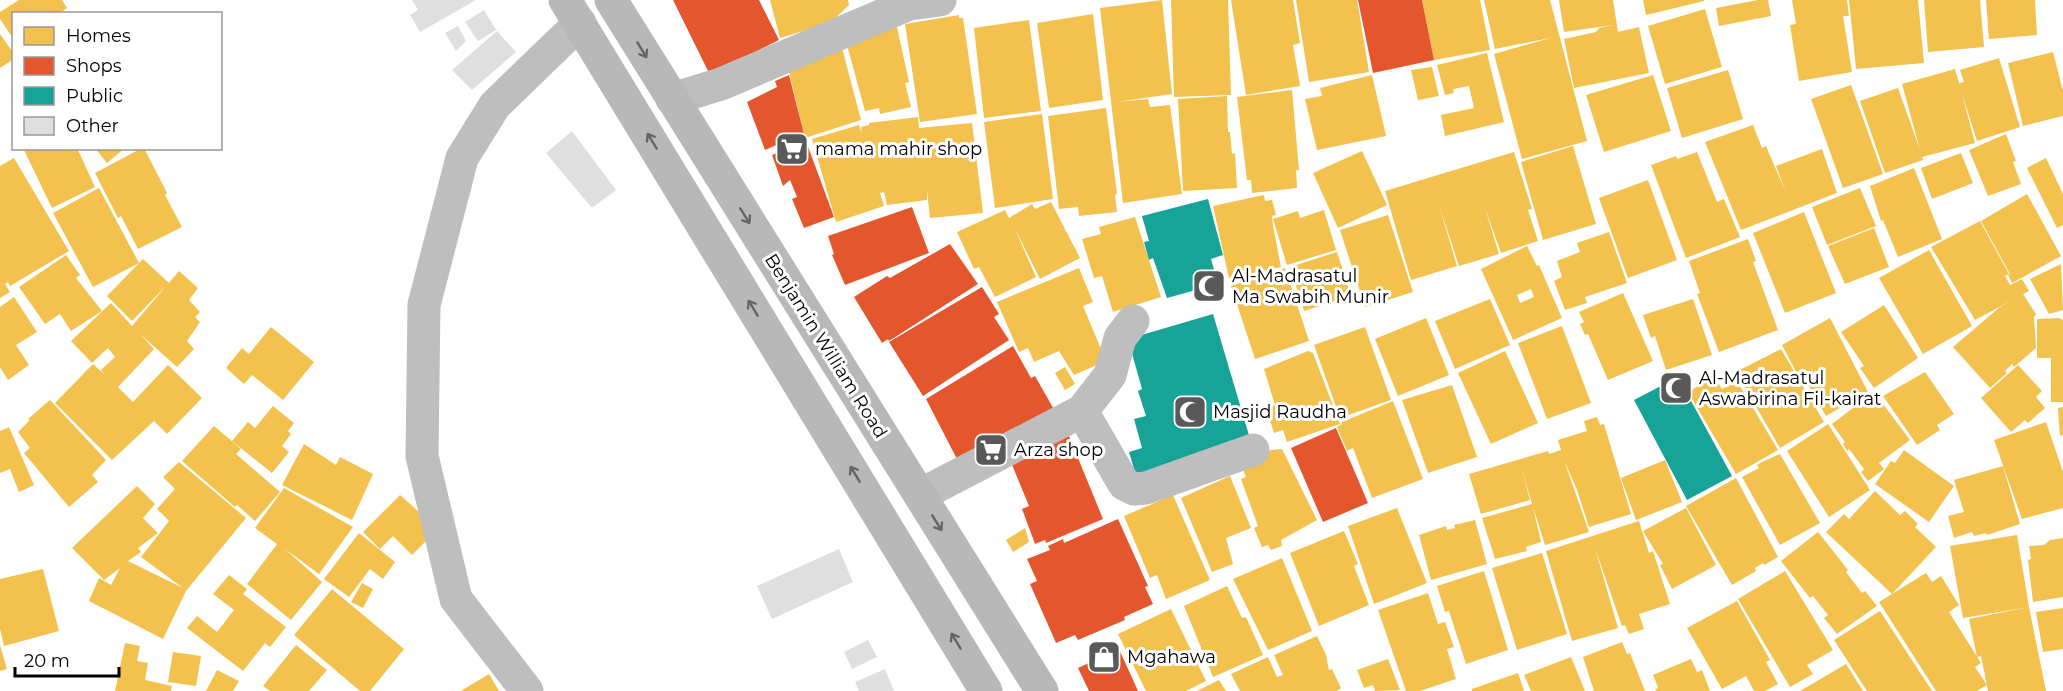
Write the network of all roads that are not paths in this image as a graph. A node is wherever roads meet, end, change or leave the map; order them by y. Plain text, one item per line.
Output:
1 (612, 0) edge
2 (916, 1) edge
3 (572, 11) edge
4 (672, 99) junction
5 (1133, 321) dead end
6 (1082, 411) junction
7 (1253, 450) dead end
8 (920, 495) junction
9 (527, 691) edge
10 (987, 691) edge
11 (1042, 691) edge

1 -> 4 main road, Benjamin William Road
2 - 4 street
3 - 9 street
10 -> 3 main road
4 -> 8 main road, Benjamin William Road
5 - 6 street
6 - 7 street
6 - 8 street
8 -> 11 main road, Benjamin William Road

